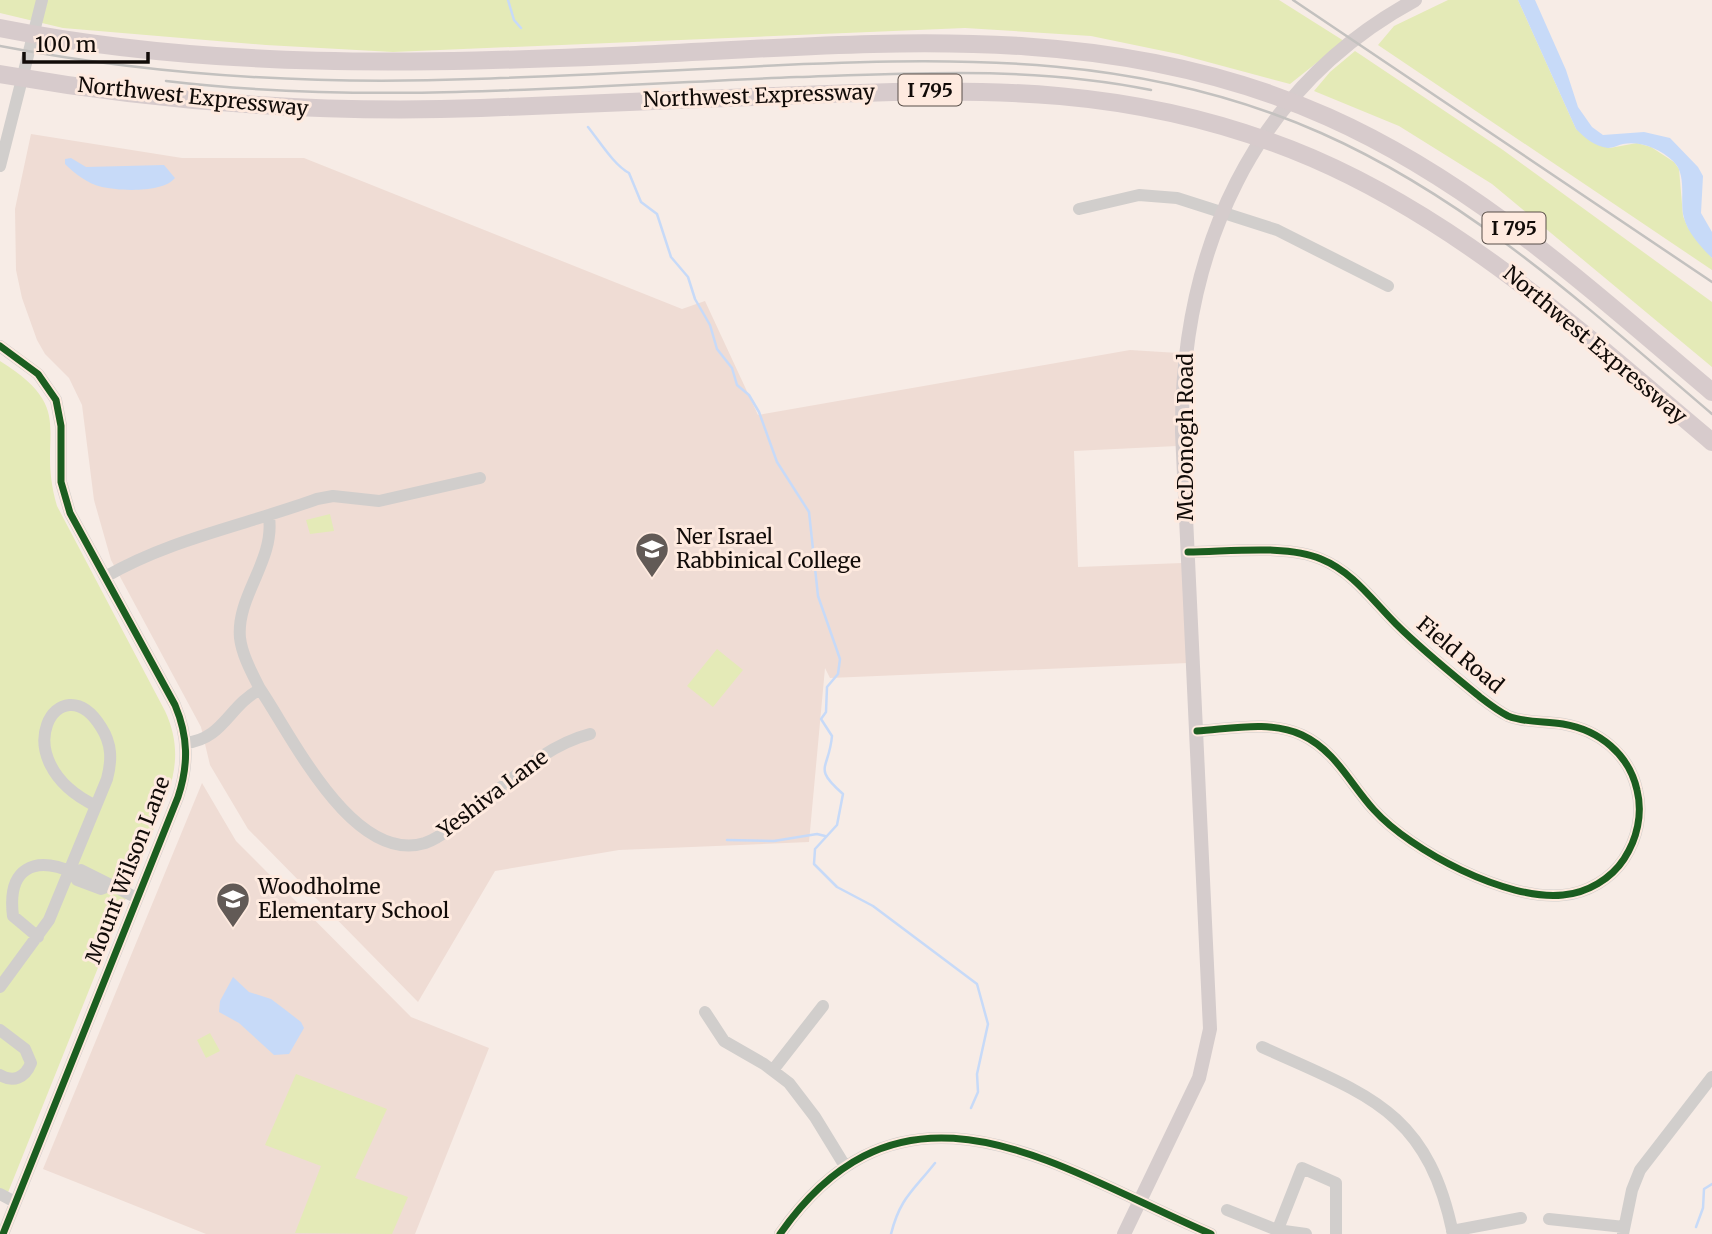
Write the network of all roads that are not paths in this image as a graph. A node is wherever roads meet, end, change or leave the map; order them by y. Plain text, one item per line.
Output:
1 (42, 0) edge
2 (1415, 0) edge
3 (5, 29) edge
4 (0, 74) edge
5 (0, 166) edge
6 (1079, 209) dead end
7 (1223, 213) junction
8 (1388, 286) dead end
9 (0, 346) edge
10 (1712, 392) edge
11 (1712, 442) edge
12 (480, 478) dead end
13 (269, 517) junction
14 (1188, 552) junction
15 (105, 577) junction
16 (260, 689) junction
17 (1197, 731) junction
18 (590, 734) dead end
19 (186, 743) junction
20 (96, 806) junction
21 (72, 872) junction
22 (137, 898) junction
23 (38, 937) junction
24 (0, 987) edge
25 (824, 1006) dead end
26 (705, 1012) dead end
27 (0, 1030) edge
28 (1262, 1047) dead end
29 (773, 1070) junction
30 (0, 1075) edge
31 (1712, 1077) edge
32 (845, 1166) junction
33 (0, 1194) edge
34 (15, 1202) junction
35 (1139, 1202) junction
36 (1227, 1210) dead end
37 (1521, 1218) dead end
38 (1549, 1219) dead end
39 (1624, 1230) edge
40 (1277, 1232) edge
41 (1453, 1233) edge
42 (3, 1234) edge
43 (780, 1234) edge
44 (1124, 1234) edge
45 (1211, 1234) edge
46 (1306, 1234) edge
47 (1336, 1234) edge

1 - 5 street
2 - 7 main road, McDonogh Road
3 - 10 highway, Northwest Expressway / I 795
4 - 11 highway, Northwest Expressway / I 795
6 - 7 street
7 - 8 street
7 - 14 main road, McDonogh Road
9 - 15 street, Mount Wilson Lane
12 - 13 street
13 - 15 street
13 - 16 street, Yeshiva Lane
14 - 17 main road, McDonogh Road
14 - 17 street, Field Road
15 - 19 street, Mount Wilson Lane
16 - 18 street, Yeshiva Lane
16 - 19 street
17 - 35 main road, McDonogh Road
19 - 22 street, Mount Wilson Lane
20 - 20 street
20 - 21 street
21 - 22 street
21 - 23 street
21 - 23 street
22 - 34 street, Mount Wilson Lane
23 - 24 street
25 - 29 street
26 - 29 street
27 - 30 street
28 - 41 street
29 - 32 street
31 - 39 street
32 - 35 street
32 - 43 street
33 - 34 street
34 - 42 street, Mount Wilson Lane
35 - 44 main road, McDonogh Road
35 - 45 street
36 - 40 street
37 - 41 street
38 - 39 street
40 - 46 street
40 - 47 street

